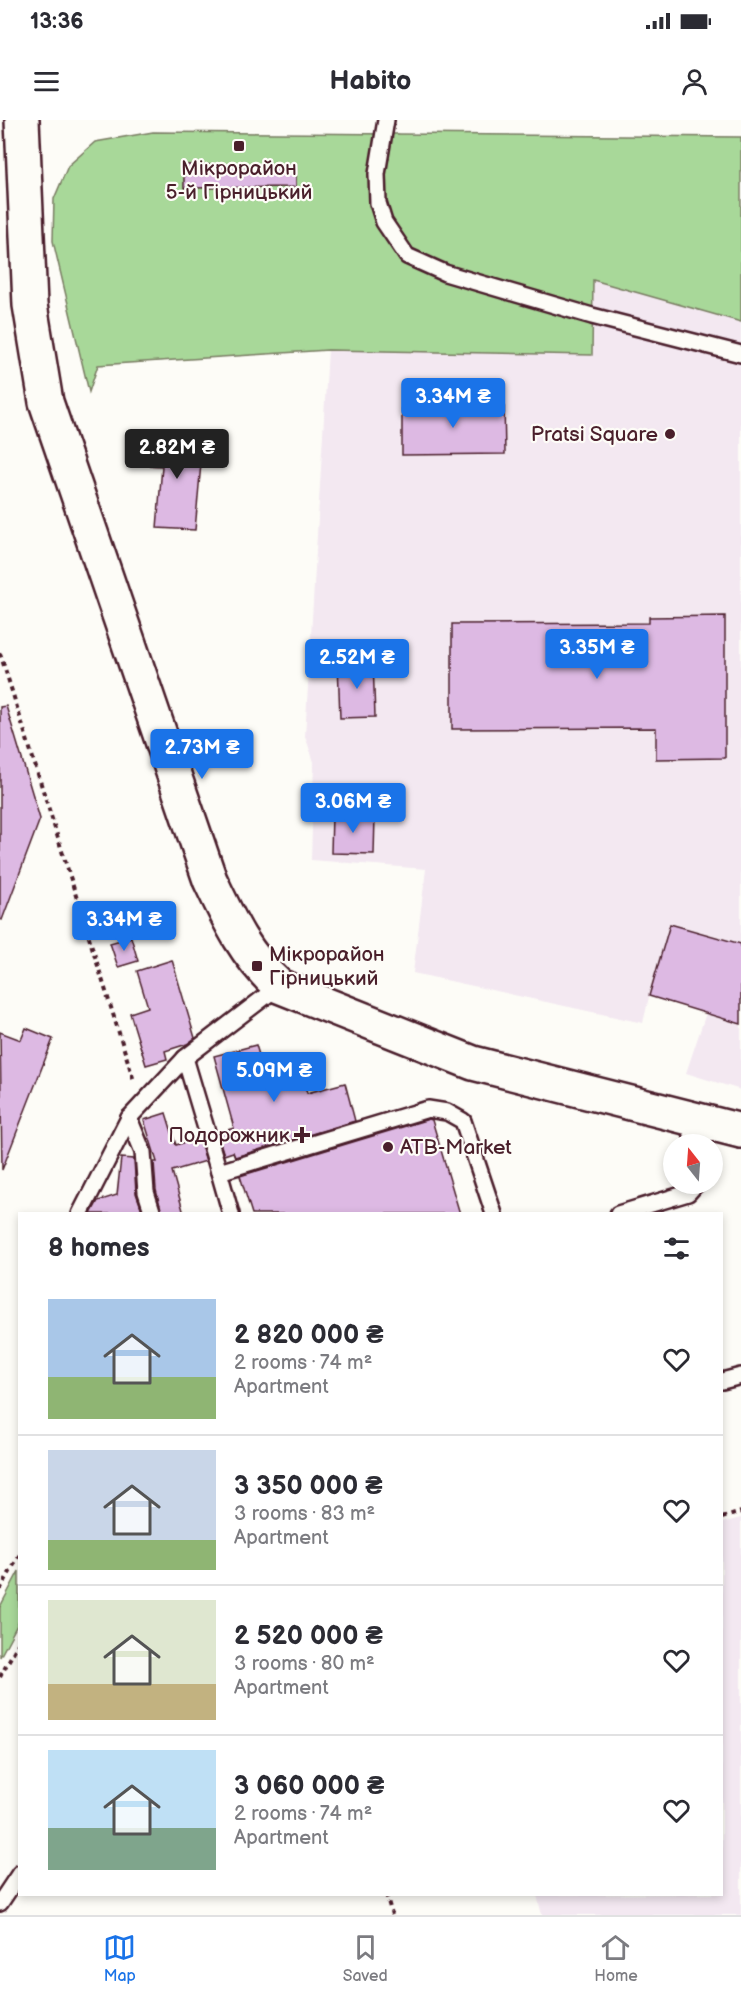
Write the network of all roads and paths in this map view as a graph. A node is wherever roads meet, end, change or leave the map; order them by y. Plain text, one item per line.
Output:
1 (22, 120) edge
2 (386, 120) edge
3 (741, 354) edge
4 (0, 653) edge
5 (279, 986) junction
6 (185, 1058) junction
7 (141, 1103) junction
8 (129, 1118) junction
9 (692, 1131) edge
10 (741, 1131) edge
11 (219, 1172) junction
12 (686, 1194) edge
13 (660, 1207) edge
14 (81, 1212) edge
15 (152, 1212) edge
16 (230, 1212) edge
17 (493, 1212) edge
18 (630, 1212) edge
19 (741, 1376) edge
20 (723, 1381) edge
21 (741, 1512) edge
22 (723, 1518) edge
23 (18, 1558) edge
24 (0, 1590) edge
25 (18, 1645) edge
26 (0, 1677) edge
27 (18, 1876) edge
28 (387, 1896) edge
29 (0, 1903) edge
30 (392, 1915) edge

1 - 5 street
2 - 3 lane
4 - 7 path
5 - 6 lane
5 - 9 street
6 - 7 lane
6 - 11 lane
7 - 8 lane
8 - 14 lane
8 - 15 lane
9 - 10 street
11 - 16 lane
11 - 17 lane
12 - 13 lane
13 - 18 lane
19 - 20 lane
21 - 22 path
23 - 24 path
25 - 26 path
27 - 29 lane
28 - 30 path

